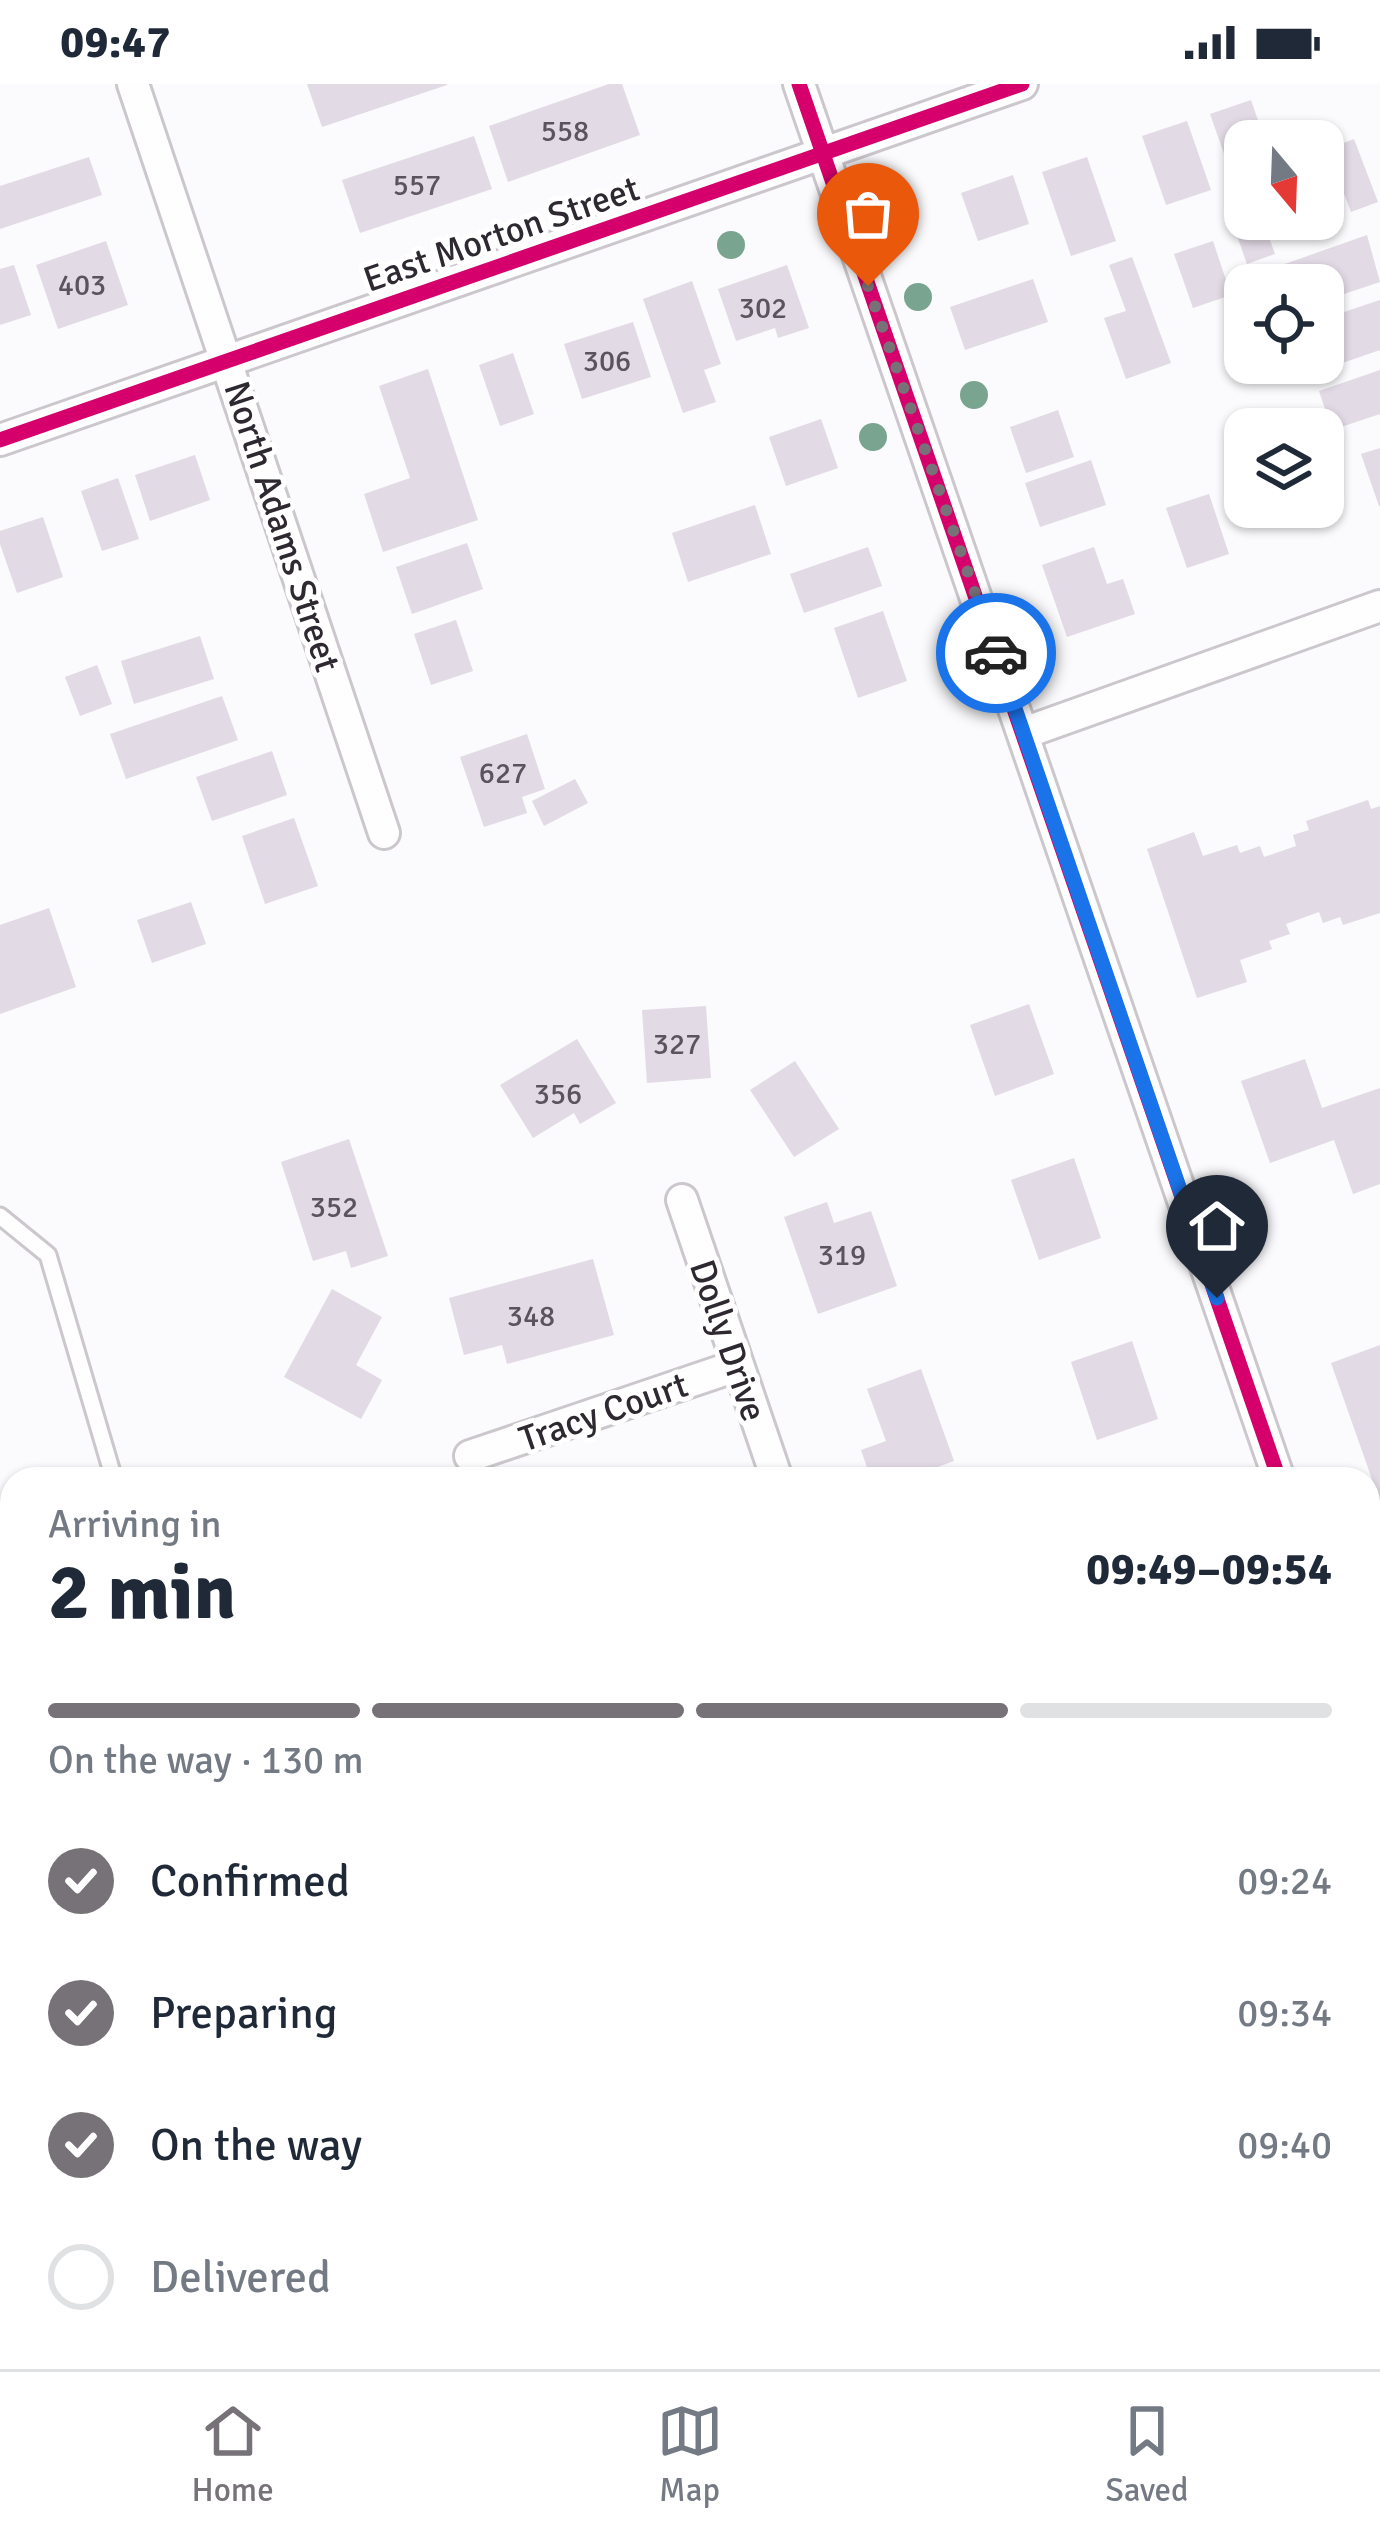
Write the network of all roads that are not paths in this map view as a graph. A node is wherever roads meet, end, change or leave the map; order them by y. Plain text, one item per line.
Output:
1 (134, 84) edge
2 (799, 84) edge
3 (1022, 84) edge
4 (822, 152) junction
5 (228, 360) junction
6 (0, 440) edge
7 (1380, 606) edge
8 (1024, 734) junction
9 (383, 833) dead end
10 (682, 1200) dead end
11 (0, 1216) edge
12 (736, 1366) junction
13 (470, 1456) dead end
14 (110, 1467) edge
15 (773, 1467) edge
16 (1275, 1467) edge

1 - 5 street, North Adams Street
2 - 4 street
3 - 4 street, East Morton Street
4 - 5 street, East Morton Street
4 - 8 street
5 - 6 street, East Morton Street
5 - 9 street, North Adams Street
7 - 8 street
8 - 16 street
10 - 12 street, Dolly Drive
11 - 14 lane
12 - 13 street, Tracy Court
12 - 15 street, Dolly Drive

